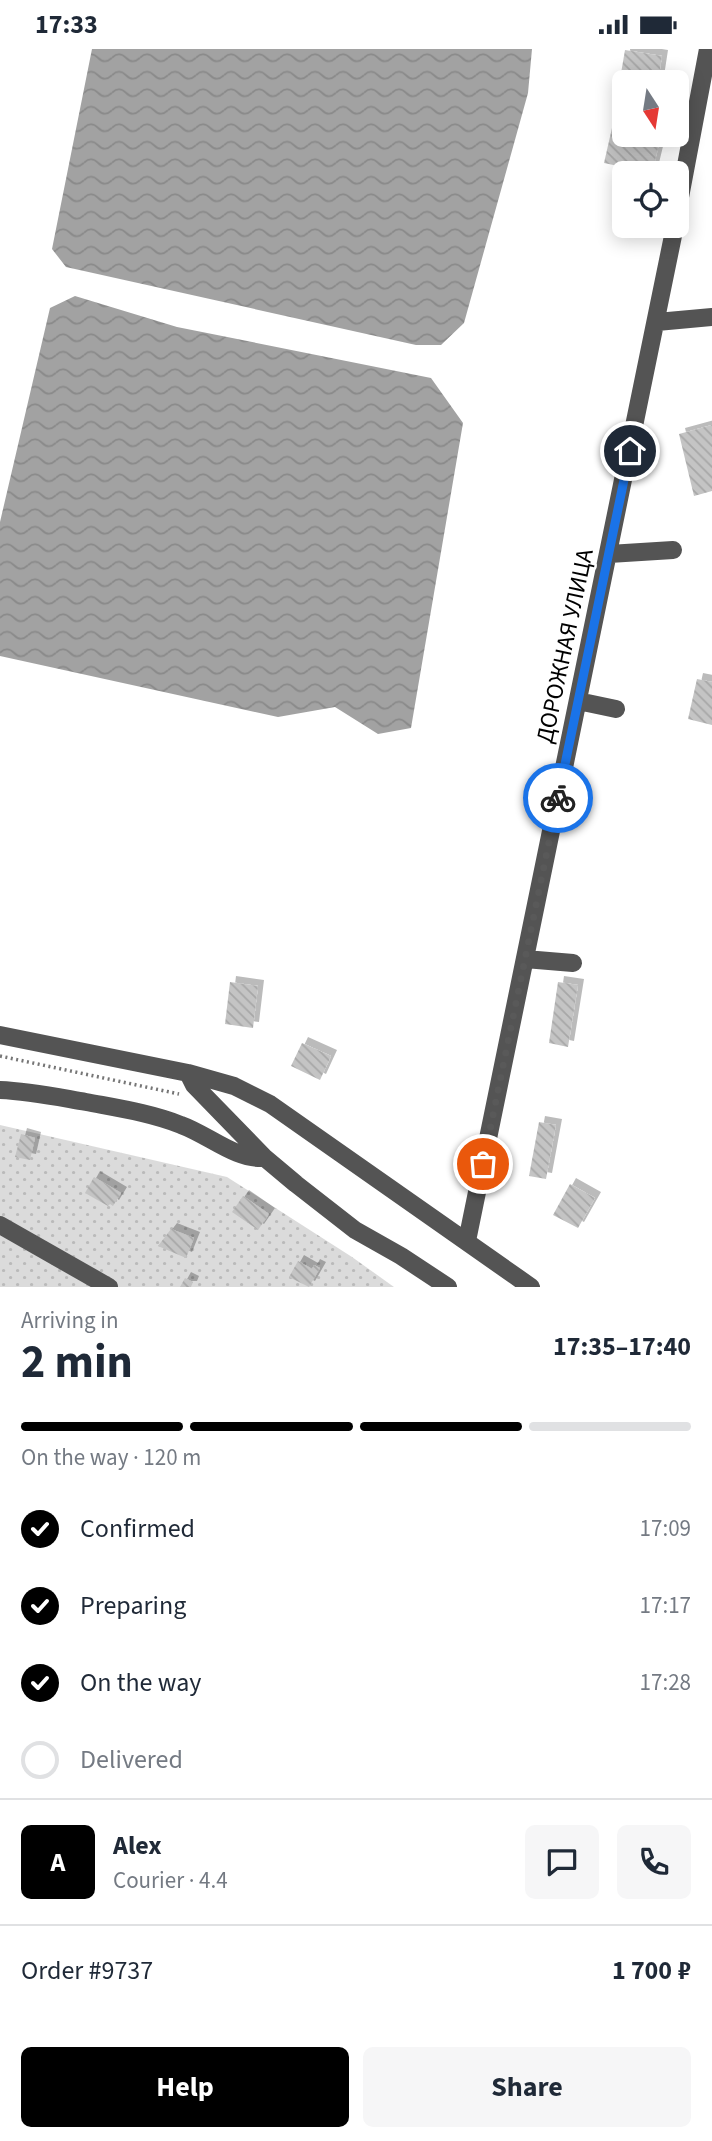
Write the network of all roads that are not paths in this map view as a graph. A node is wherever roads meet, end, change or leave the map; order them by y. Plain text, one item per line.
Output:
1 (708, 49) edge
2 (687, 161) edge
3 (673, 238) edge
4 (712, 317) edge
5 (657, 322) junction
6 (673, 550) dead end
7 (609, 554) junction
8 (578, 701) junction
9 (616, 709) dead end
10 (525, 959) junction
11 (573, 963) dead end
12 (0, 1035) edge
13 (188, 1073) junction
14 (0, 1090) edge
15 (265, 1158) junction
16 (0, 1225) edge
17 (467, 1241) junction
18 (109, 1287) edge
19 (448, 1287) edge
20 (531, 1287) edge

1 - 2 street
3 - 5 street, ДОРОЖНАЯ УЛИЦА
4 - 5 street
5 - 7 street, ДОРОЖНАЯ УЛИЦА
6 - 7 street
7 - 8 street, ДОРОЖНАЯ УЛИЦА
8 - 9 street
8 - 10 street, ДОРОЖНАЯ УЛИЦА
10 - 11 street
10 - 17 street, ДОРОЖНАЯ УЛИЦА
12 - 13 street
13 - 15 street
13 - 17 street
14 - 15 street
15 - 19 street
16 - 18 street
17 - 20 street

